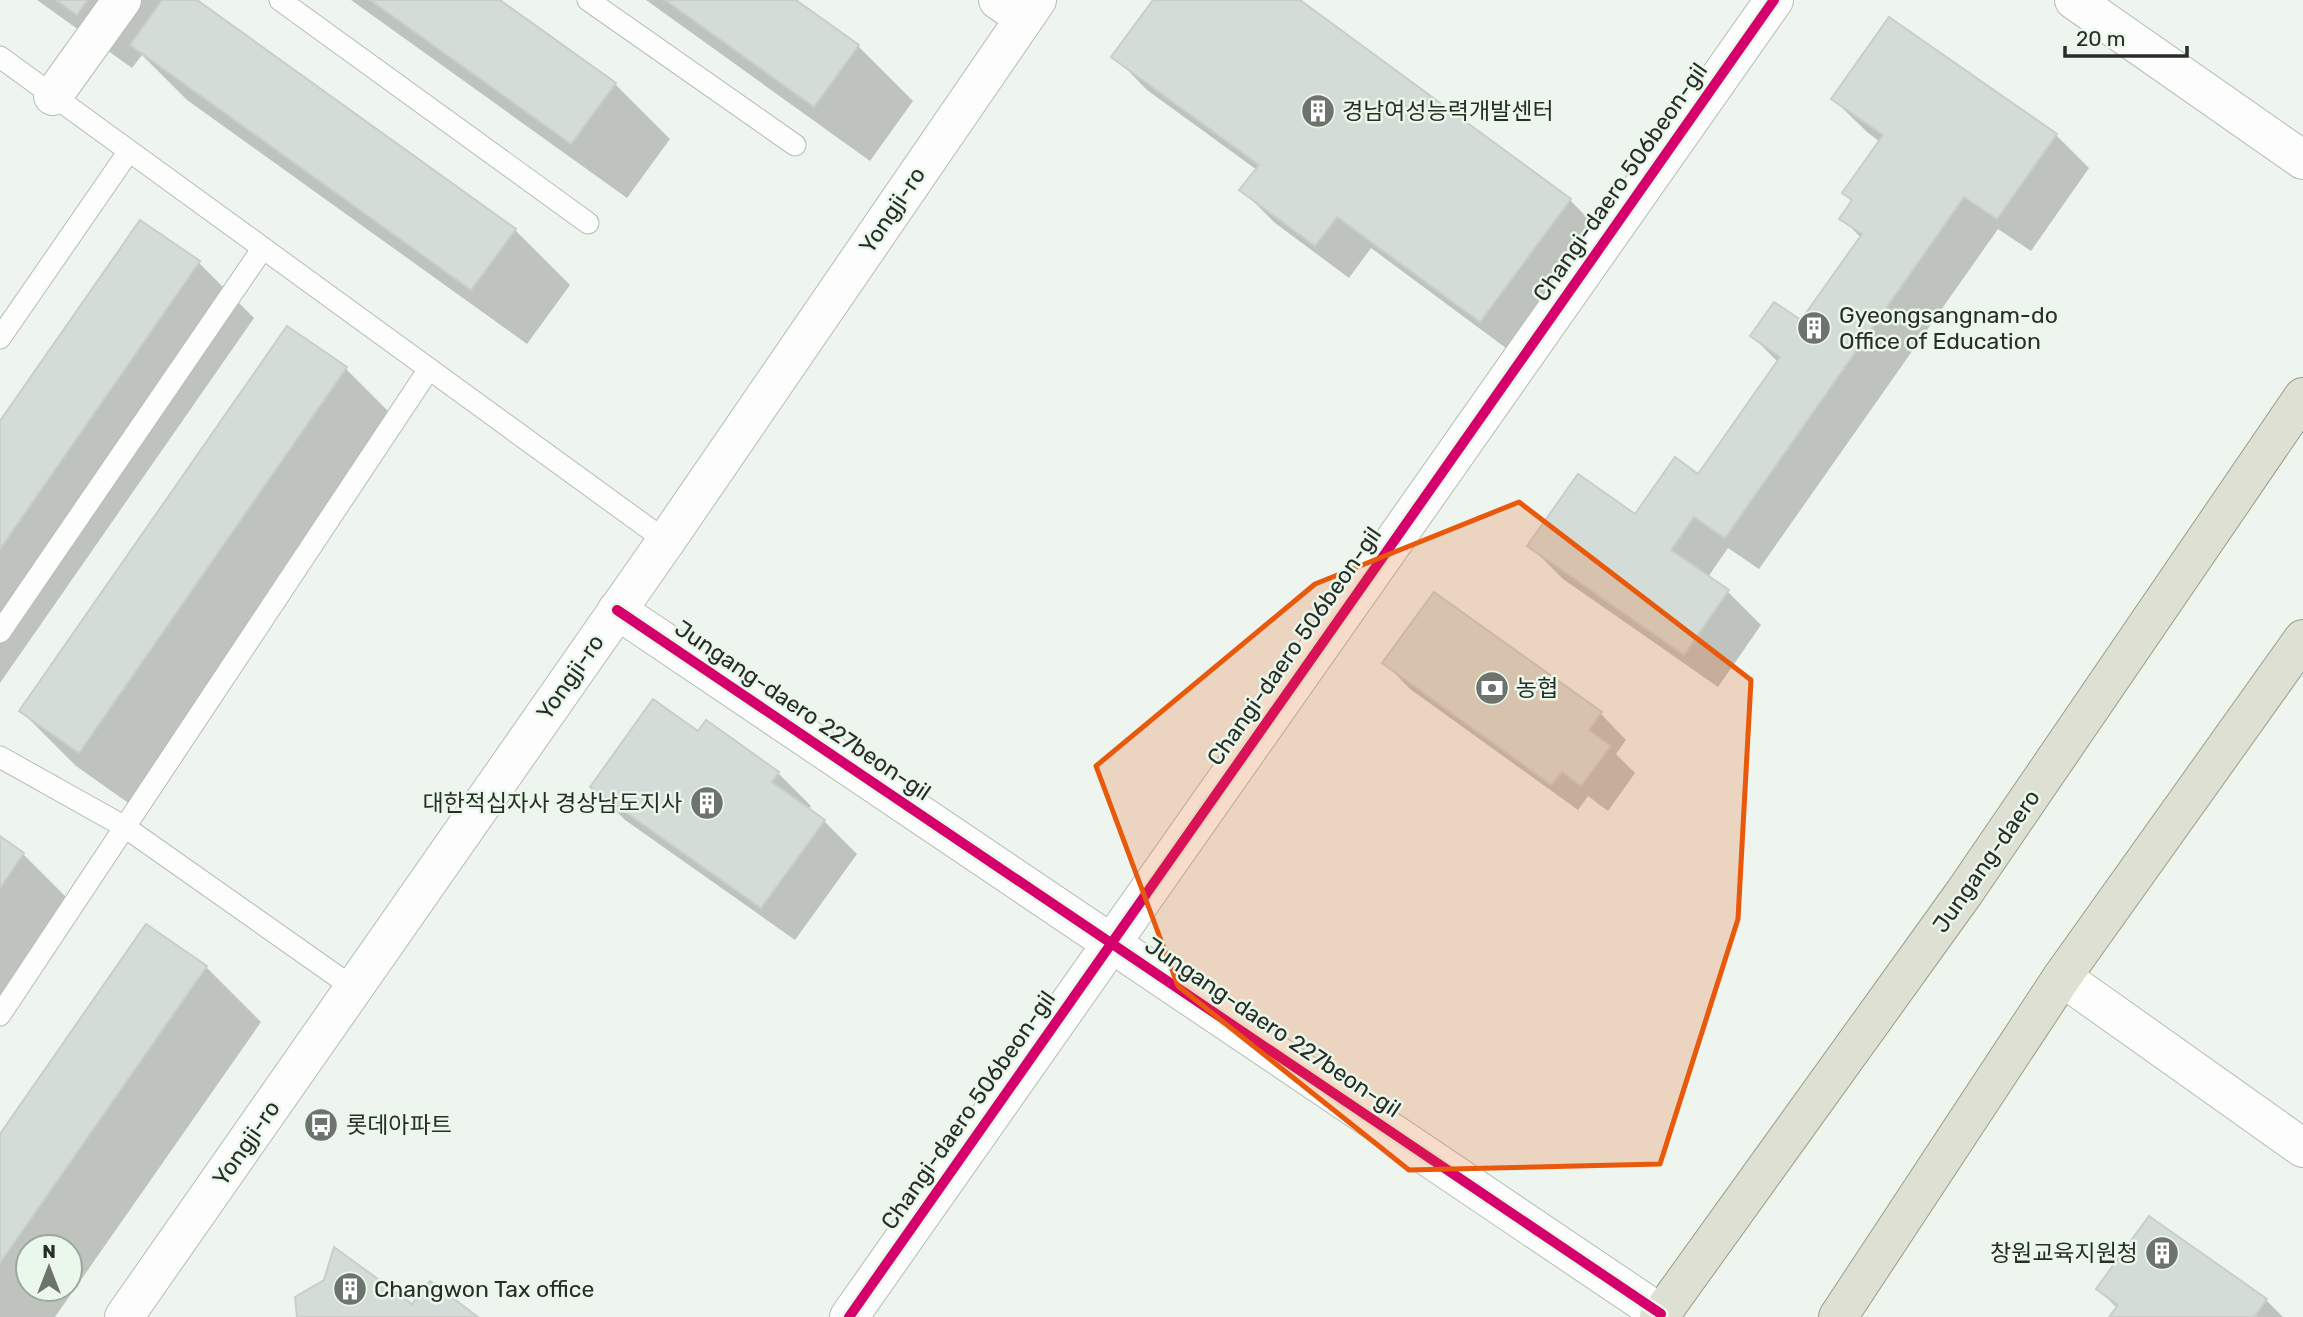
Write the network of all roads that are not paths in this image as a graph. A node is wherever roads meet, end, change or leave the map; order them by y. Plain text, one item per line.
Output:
1 (122, 0) edge
2 (281, 0) edge
3 (588, 0) edge
4 (1774, 0) edge
5 (2074, 0) edge
6 (1019, 6) edge
7 (0, 57) edge
8 (53, 96) junction
9 (795, 145) dead end
10 (129, 151) junction
11 (2303, 160) edge
12 (588, 223) dead end
13 (263, 248) junction
14 (0, 338) edge
15 (429, 369) junction
16 (2303, 397) edge
17 (666, 541) junction
18 (617, 610) junction
19 (0, 632) edge
20 (2303, 639) edge
21 (0, 757) edge
22 (125, 827) junction
23 (1111, 943) junction
24 (2062, 976) junction
25 (355, 989) junction
26 (0, 1015) edge
27 (2303, 1147) edge
28 (1660, 1315) edge
29 (124, 1317) edge
30 (849, 1317) edge
31 (1838, 1317) edge

1 - 8 street
2 - 12 lane
3 - 9 lane
4 - 23 street, Changi-daero 506beon-gil
5 - 11 street
6 - 17 street, Yongji-ro
7 - 8 lane
8 - 10 lane
10 - 13 lane
10 - 14 lane
13 - 15 lane
13 - 19 lane
15 - 17 lane
15 - 22 lane
16 - 28 main road, Jungang-daero
17 - 18 street, Yongji-ro
18 - 23 street, Jungang-daero 227beon-gil
18 - 25 street, Yongji-ro
20 - 24 main road
21 - 22 lane
22 - 25 lane
22 - 26 lane
23 - 28 street, Jungang-daero 227beon-gil
23 - 30 street, Changi-daero 506beon-gil
24 - 27 street
24 - 31 main road
25 - 29 street, Yongji-ro

